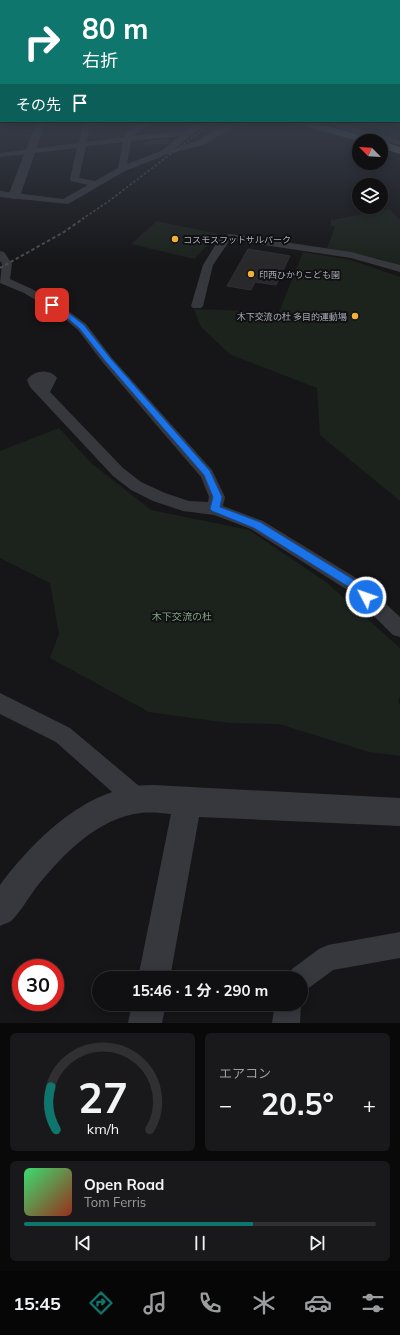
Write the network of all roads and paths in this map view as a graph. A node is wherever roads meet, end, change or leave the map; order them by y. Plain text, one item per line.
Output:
1 (25, 168) edge
2 (77, 168) edge
3 (125, 168) edge
4 (122, 169) joint
5 (95, 184) junction
6 (0, 194) edge
7 (14, 196) junction
8 (0, 202) edge
9 (0, 254) edge
10 (400, 269) edge
11 (197, 306) dead end
12 (43, 392) dead end
13 (215, 509) junction
14 (400, 629) edge
15 (0, 703) edge
16 (138, 799) junction
17 (188, 802) junction
18 (400, 812) edge
19 (0, 910) edge
20 (400, 946) edge
21 (155, 971) edge
22 (308, 973) edge
23 (148, 1011) edge
24 (287, 1011) edge
25 (145, 1023) edge
26 (286, 1023) edge

1 - 7 street
2 - 5 street
3 - 4 street
4 - 5 street
5 - 7 street
6 - 7 street
7 - 8 street
9 - 13 street
10 - 11 street
12 - 13 street
13 - 14 street
15 - 16 street
16 - 17 street
16 - 19 street
17 - 18 street
17 - 21 street
20 - 22 street
23 - 25 street
24 - 26 street

